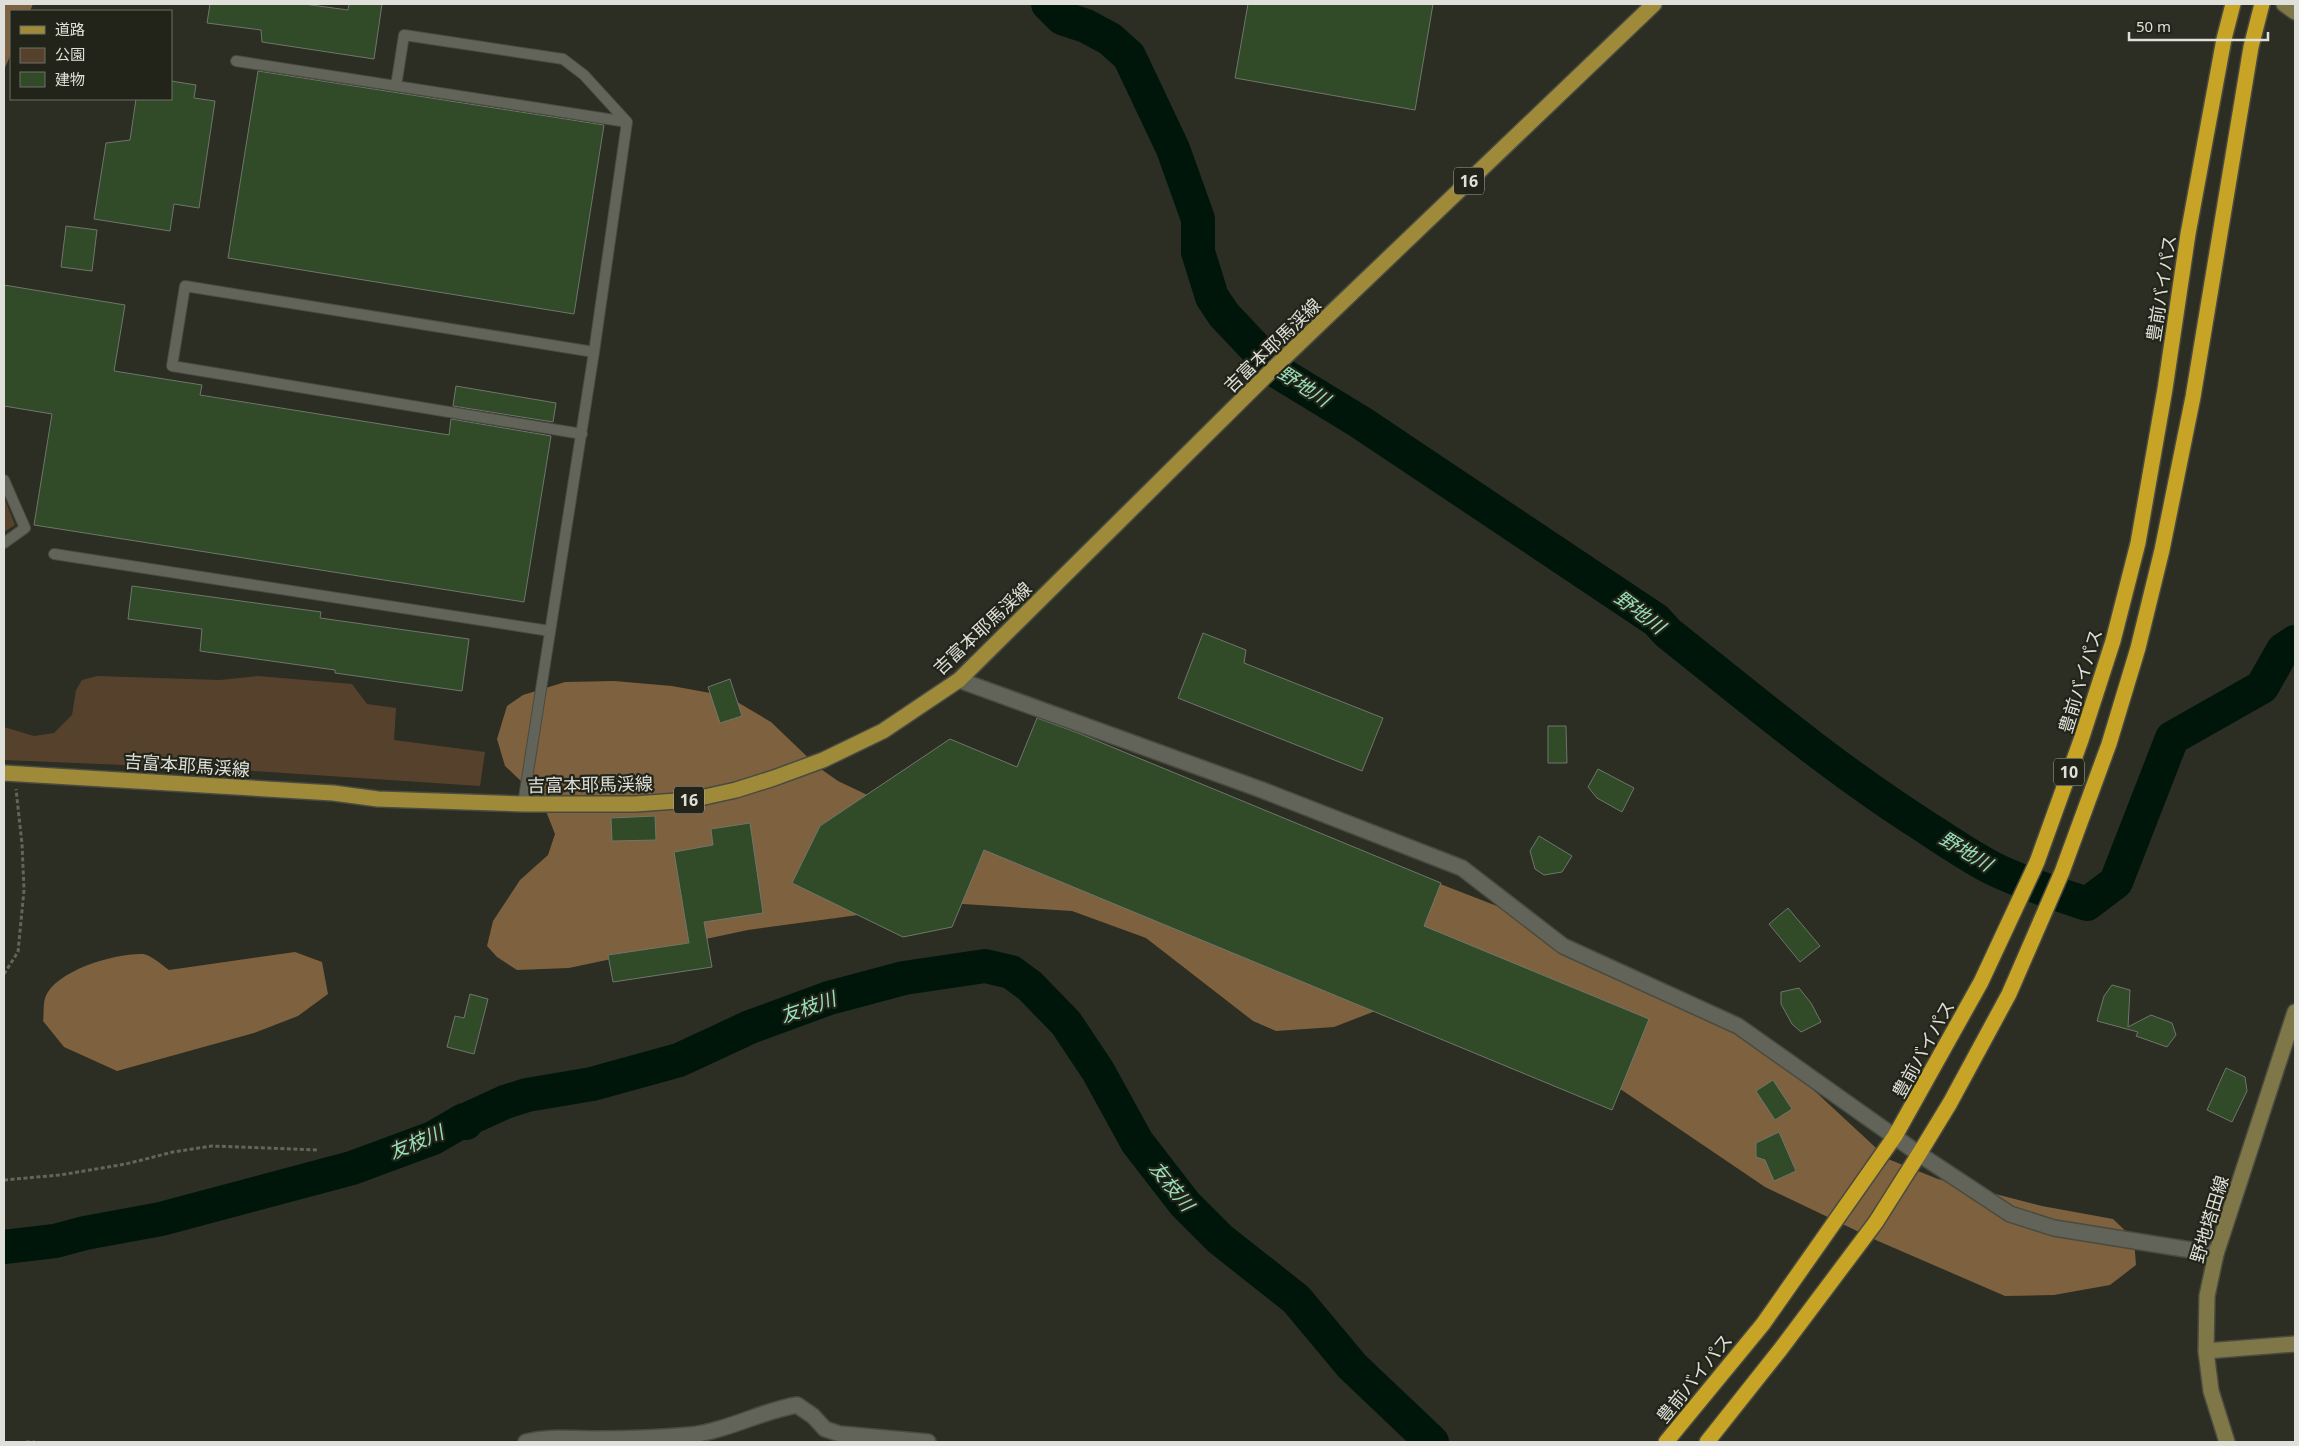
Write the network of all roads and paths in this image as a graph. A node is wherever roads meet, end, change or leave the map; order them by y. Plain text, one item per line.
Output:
1 (1654, 4) edge
2 (2233, 4) edge
3 (2262, 4) edge
4 (2284, 4) edge
5 (2295, 12) edge
6 (236, 61) dead end
7 (396, 86) junction
8 (627, 122) junction
9 (594, 352) junction
10 (582, 434) junction
11 (4, 480) edge
12 (4, 543) edge
13 (54, 554) dead end
14 (550, 631) junction
15 (958, 680) junction
16 (9, 773) edge
17 (523, 804) junction
18 (4, 974) edge
19 (2295, 1012) edge
20 (1895, 1136) junction
21 (319, 1150) dead end
22 (1919, 1154) junction
23 (4, 1180) edge
24 (2216, 1254) junction
25 (2295, 1344) edge
26 (2206, 1351) junction
27 (26, 1442) edge
28 (34, 1442) edge
29 (526, 1442) edge
30 (928, 1442) edge
31 (1666, 1442) edge
32 (1707, 1442) edge
33 (2226, 1442) edge

1 - 15 main road, 吉富本耶馬渓線 / 16
2 - 20 highway, 豊前バイパス / 10
3 - 22 highway, 10
4 - 5 main road
6 - 7 lane
7 - 8 lane
7 - 8 lane
8 - 9 lane
9 - 10 lane
9 - 10 lane
10 - 14 lane
11 - 12 lane
13 - 14 lane
14 - 17 lane
15 - 17 main road, 吉富本耶馬渓線 / 16
15 - 20 street
16 - 17 main road, 吉富本耶馬渓線 / 16
16 - 18 path
19 - 24 main road, 野地塔田線
20 - 22 street
20 - 31 highway, 豊前バイパス / 10
21 - 23 path
22 - 24 street
22 - 32 highway, 10
24 - 26 main road, 野地塔田線
25 - 26 main road
26 - 33 main road, 野地塔田線
27 - 28 path
29 - 30 street

